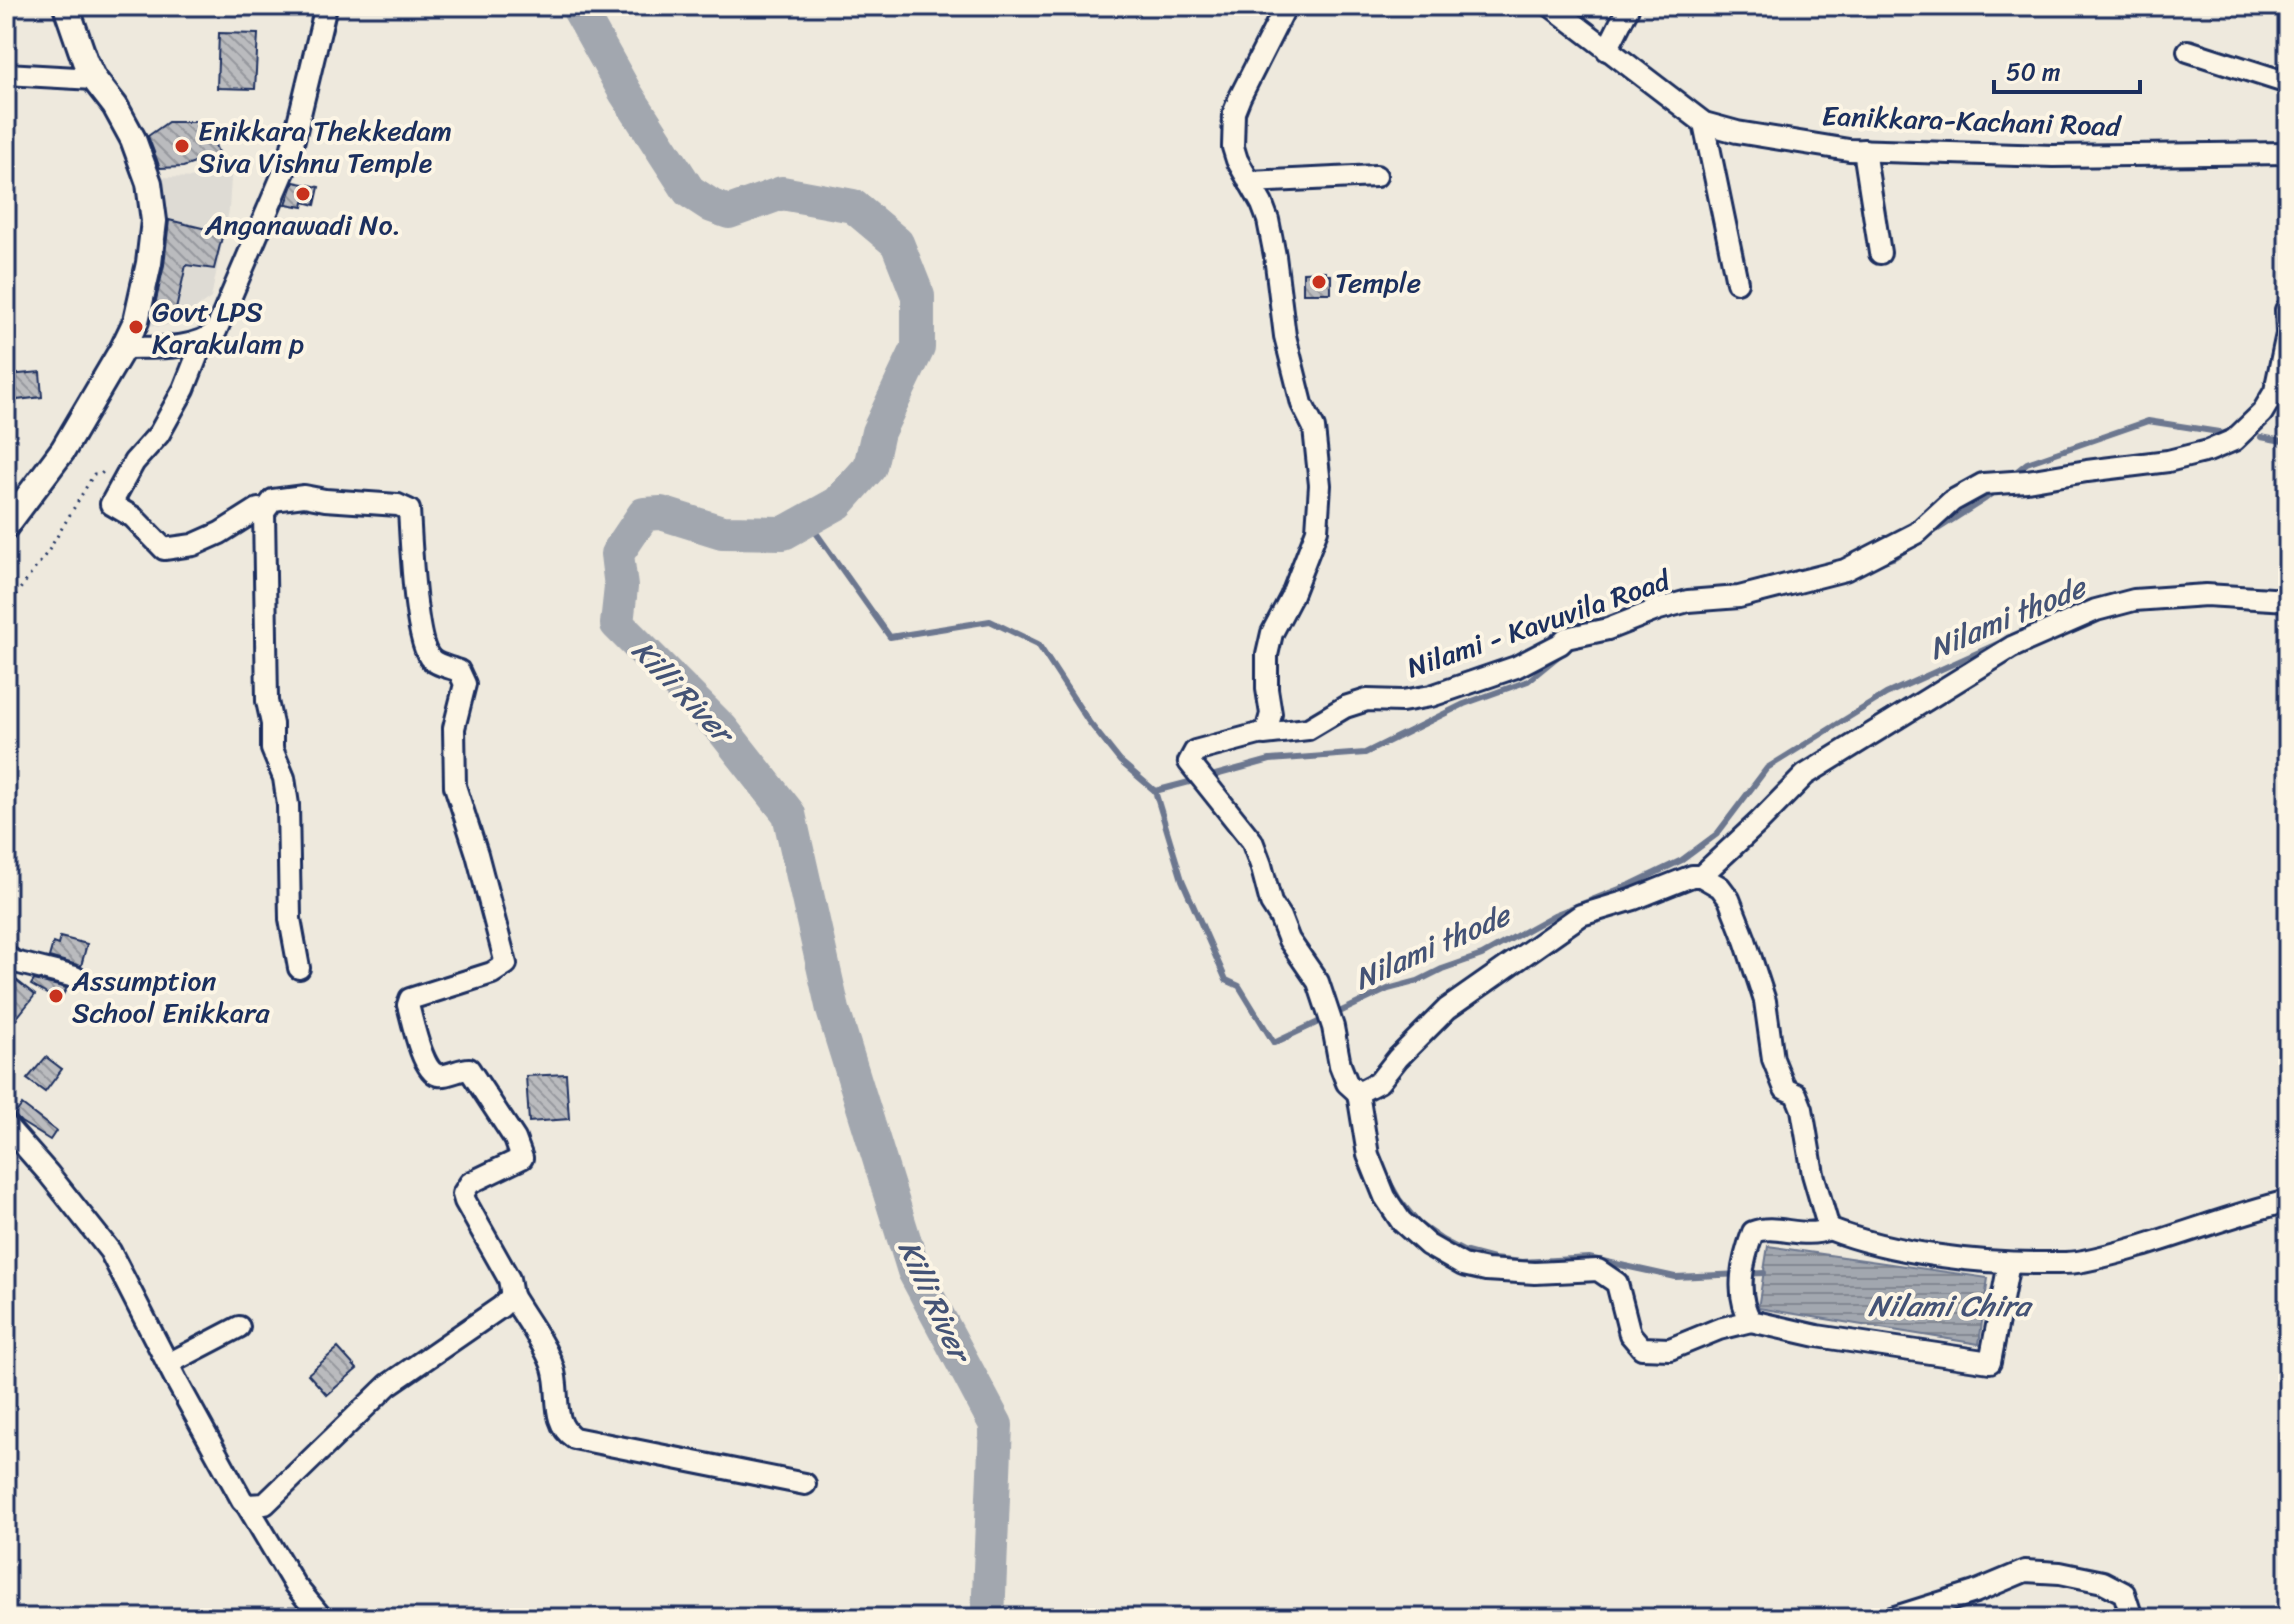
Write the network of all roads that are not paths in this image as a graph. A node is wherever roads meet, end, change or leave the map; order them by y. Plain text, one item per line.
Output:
1 (66, 6) edge
2 (326, 6) edge
3 (1286, 6) edge
4 (1551, 6) edge
5 (1629, 6) edge
6 (1607, 50) junction
7 (2188, 51) dead end
8 (6, 74) edge
9 (94, 79) junction
10 (2288, 83) edge
11 (1704, 123) junction
12 (1864, 150) junction
13 (2288, 153) edge
14 (1376, 176) dead end
15 (1249, 182) junction
16 (1880, 253) dead end
17 (1737, 282) dead end
18 (2286, 310) edge
19 (203, 341) junction
20 (123, 348) junction
21 (264, 512) junction
22 (6, 526) edge
23 (2288, 600) edge
24 (1264, 734) junction
25 (1701, 876) junction
26 (6, 956) edge
27 (299, 968) dead end
28 (75, 977) dead end
29 (1358, 1093) junction
30 (6, 1125) edge
31 (2288, 1201) edge
32 (1829, 1229) junction
33 (2009, 1263) junction
34 (512, 1296) junction
35 (1751, 1321) junction
36 (239, 1327) dead end
37 (168, 1364) junction
38 (805, 1484) dead end
39 (247, 1505) junction
40 (322, 1618) edge
41 (1892, 1618) edge
42 (2132, 1618) edge

1 - 9 main road
2 - 19 street
3 - 15 street
4 - 6 street, Eanikkara-Kachani Road
5 - 6 street
6 - 11 street, Eanikkara-Kachani Road
7 - 10 street
8 - 9 street
9 - 20 main road
11 - 12 street, Eanikkara-Kachani Road
11 - 17 street
12 - 13 street, Eanikkara-Kachani Road
12 - 16 street
14 - 15 street
15 - 24 street
18 - 24 street, Nilami - Kavuvila Road
19 - 20 street
19 - 21 street
20 - 22 main road
21 - 27 street
21 - 34 street
23 - 25 street
24 - 29 street, Nilami - Kavuvila Road
25 - 29 street
25 - 32 street
26 - 28 street
29 - 35 street
30 - 37 street
31 - 33 street
32 - 33 street
32 - 35 street
33 - 35 street
34 - 38 street
34 - 39 street
36 - 37 street
37 - 39 street
39 - 40 street
41 - 42 street

